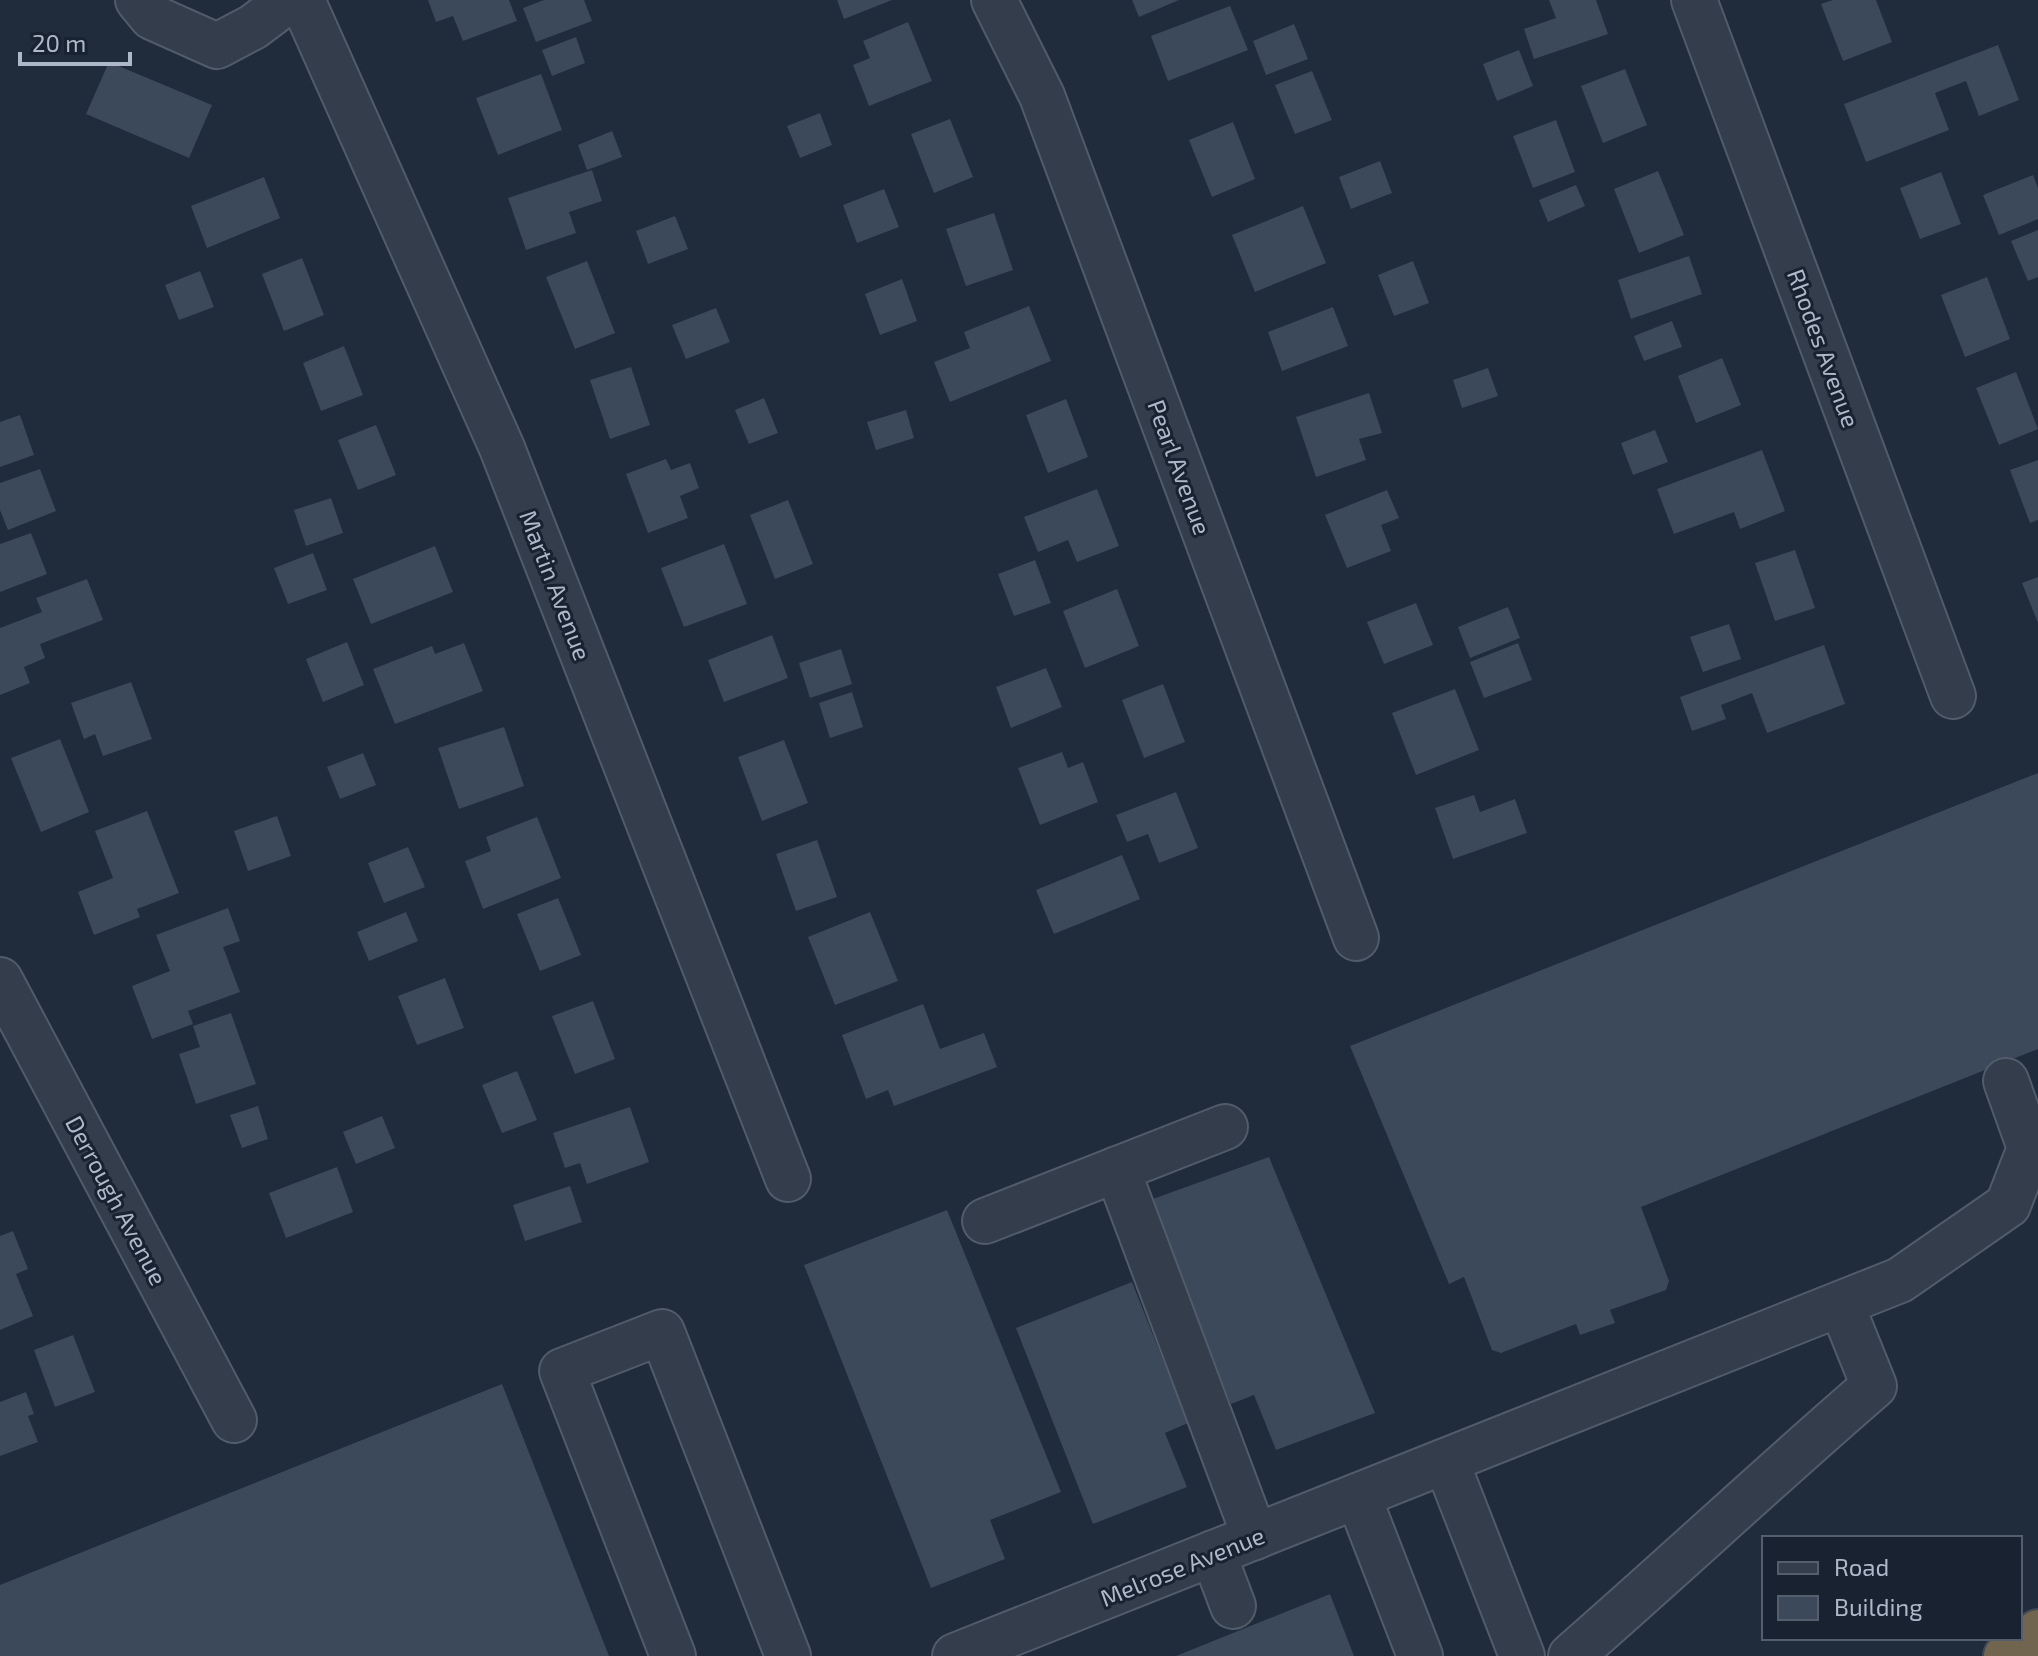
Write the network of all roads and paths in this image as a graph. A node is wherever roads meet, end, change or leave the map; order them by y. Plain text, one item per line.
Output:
1 (138, 0) edge
2 (289, 0) edge
3 (302, 0) edge
4 (994, 0) edge
5 (1694, 0) edge
6 (1953, 696) dead end
7 (1356, 938) dead end
8 (0, 980) edge
9 (2006, 1081) dead end
10 (1225, 1127) dead end
11 (1117, 1169) junction
12 (788, 1179) dead end
13 (985, 1221) dead end
14 (1841, 1304) junction
15 (234, 1420) dead end
16 (1427, 1469) junction
17 (1358, 1496) junction
18 (1255, 1537) junction
19 (1213, 1553) junction
20 (1233, 1606) dead end
21 (2038, 1632) edge
22 (673, 1656) edge
23 (788, 1656) edge
24 (955, 1656) edge
25 (1420, 1656) edge
26 (1522, 1656) edge
27 (1571, 1656) edge
28 (2006, 1656) edge

1 - 2 street
3 - 12 street, Martin Avenue
4 - 7 street, Pearl Avenue
5 - 6 street, Rhodes Avenue
8 - 15 street, Derrough Avenue
9 - 14 street, Melrose Avenue
10 - 11 street
11 - 13 street
11 - 18 street
14 - 16 street, Melrose Avenue
14 - 27 street
16 - 17 street, Melrose Avenue
16 - 26 street
17 - 18 street, Melrose Avenue
17 - 25 street
18 - 19 street, Melrose Avenue
19 - 20 street
19 - 24 street, Melrose Avenue
21 - 28 highway
22 - 23 street

